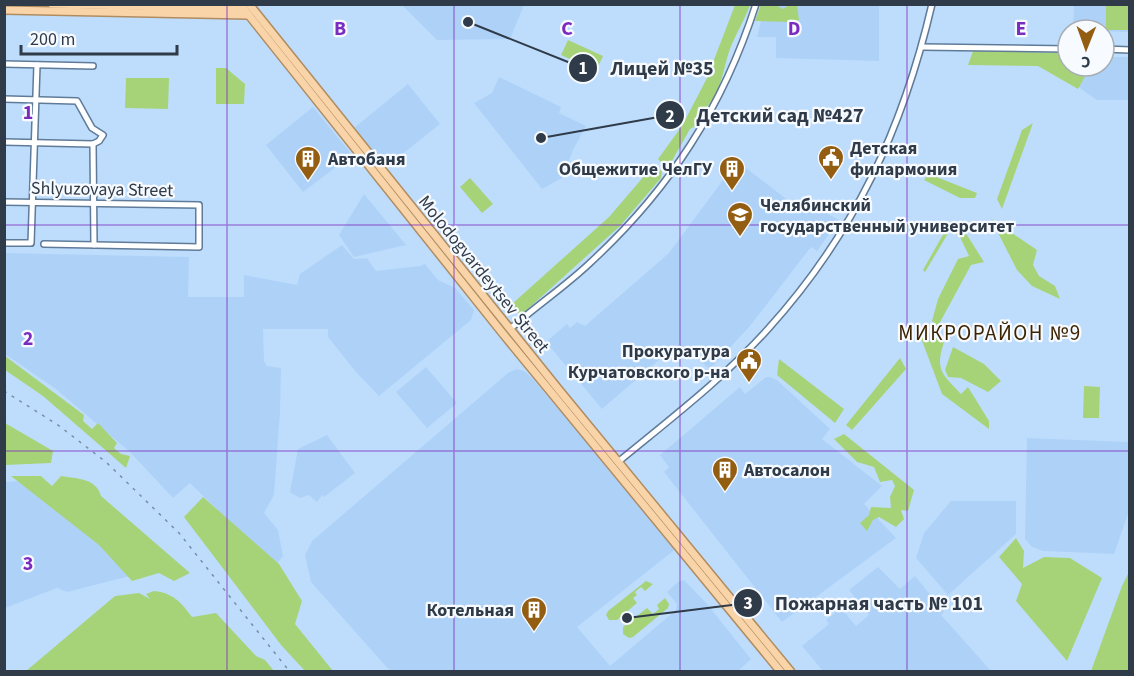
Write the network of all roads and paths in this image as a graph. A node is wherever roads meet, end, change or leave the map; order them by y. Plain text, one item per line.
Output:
1 (52, 4) edge
2 (756, 4) edge
3 (932, 4) edge
4 (207, 6) edge
5 (66, 8) edge
6 (122, 9) edge
7 (246, 9) edge
8 (4, 10) edge
9 (922, 47) junction
10 (1056, 49) edge
11 (4, 64) edge
12 (37, 65) junction
13 (93, 66) dead end
14 (4, 99) edge
15 (36, 100) junction
16 (4, 142) edge
17 (34, 143) junction
18 (93, 144) junction
19 (4, 202) edge
20 (32, 203) junction
21 (93, 203) junction
22 (4, 243) edge
23 (44, 244) dead end
24 (94, 245) junction
25 (507, 332) junction
26 (616, 464) junction
27 (769, 650) junction
28 (781, 672) edge
29 (791, 672) edge

1 - 5 main road
2 - 25 street
3 - 9 street
4 - 6 main road
4 - 7 main road
5 - 6 main road
5 - 8 main road
6 - 7 main road
7 - 25 main road, Molodogvardeytsev Street
9 - 10 street
9 - 26 street
11 - 12 street
12 - 13 street
12 - 15 street
14 - 15 street
15 - 17 street
15 - 18 street
16 - 17 street
17 - 18 street
17 - 20 street
18 - 21 street
19 - 20 street, Shlyuzovaya Street
20 - 21 street, Shlyuzovaya Street
20 - 22 street
21 - 24 street
21 - 24 street, Shlyuzovaya Street
23 - 24 street
25 - 26 main road, Molodogvardeytsev Street
26 - 27 main road, Molodogvardeytsev Street
27 - 28 main road, Molodogvardeytsev Street
27 - 29 main road, Molodogvardeytsev Street

